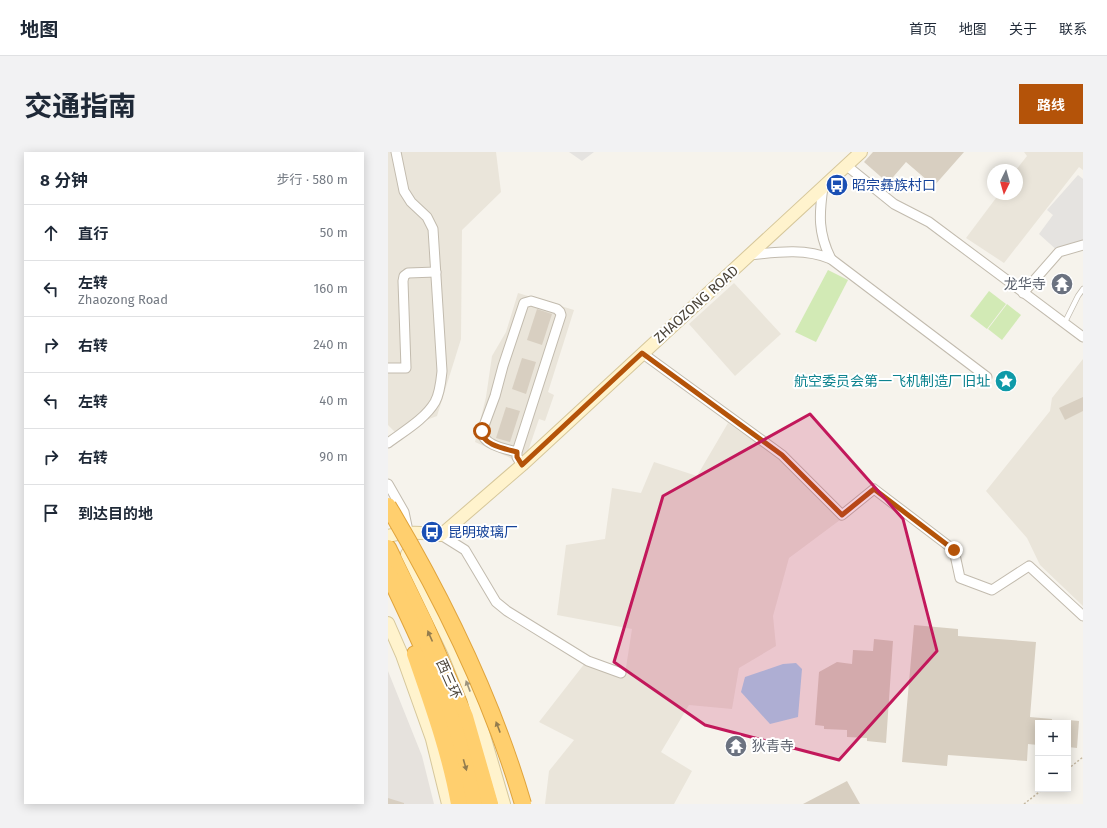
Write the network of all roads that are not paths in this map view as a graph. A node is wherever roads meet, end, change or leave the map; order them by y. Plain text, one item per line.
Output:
1 (396, 152) edge
2 (861, 152) edge
3 (847, 166) junction
4 (823, 187) junction
5 (1083, 245) edge
6 (749, 255) junction
7 (831, 259) junction
8 (436, 272) junction
9 (1083, 289) edge
10 (1023, 293) junction
11 (1064, 324) junction
12 (1083, 338) edge
13 (642, 353) junction
14 (388, 368) edge
15 (987, 377) dead end
16 (388, 443) edge
17 (517, 452) junction
18 (522, 465) junction
19 (388, 484) edge
20 (388, 506) edge
21 (398, 534) edge
22 (441, 535) junction
23 (390, 560) edge
24 (388, 576) edge
25 (1083, 616) edge
26 (388, 623) edge
27 (620, 673) dead end
28 (508, 755) junction
29 (448, 804) edge
30 (459, 804) edge
31 (474, 804) edge
32 (490, 804) edge
33 (504, 804) edge
34 (517, 804) edge
35 (523, 804) edge

1 - 8 street
2 - 3 street, ZHAOZONG ROAD
3 - 4 street, ZHAOZONG ROAD
3 - 10 street
4 - 6 street, ZHAOZONG ROAD
4 - 7 street
5 - 10 street
6 - 7 street
6 - 13 street, ZHAOZONG ROAD
7 - 15 street
8 - 14 street
8 - 16 street
9 - 11 lane
10 - 11 street
11 - 12 street
13 - 18 street, ZHAOZONG ROAD
13 - 25 street
17 - 17 street
17 - 18 street
18 - 22 street, ZHAOZONG ROAD
19 - 21 street
28 -> 20 highway, bridge
21 - 22 street
33 -> 21 street
22 - 27 street
23 -> 31 highway, 西三环
32 -> 23 highway, 西三环
24 - 30 highway
26 - 29 street
28 - 34 highway, bridge
28 - 35 highway, bridge

